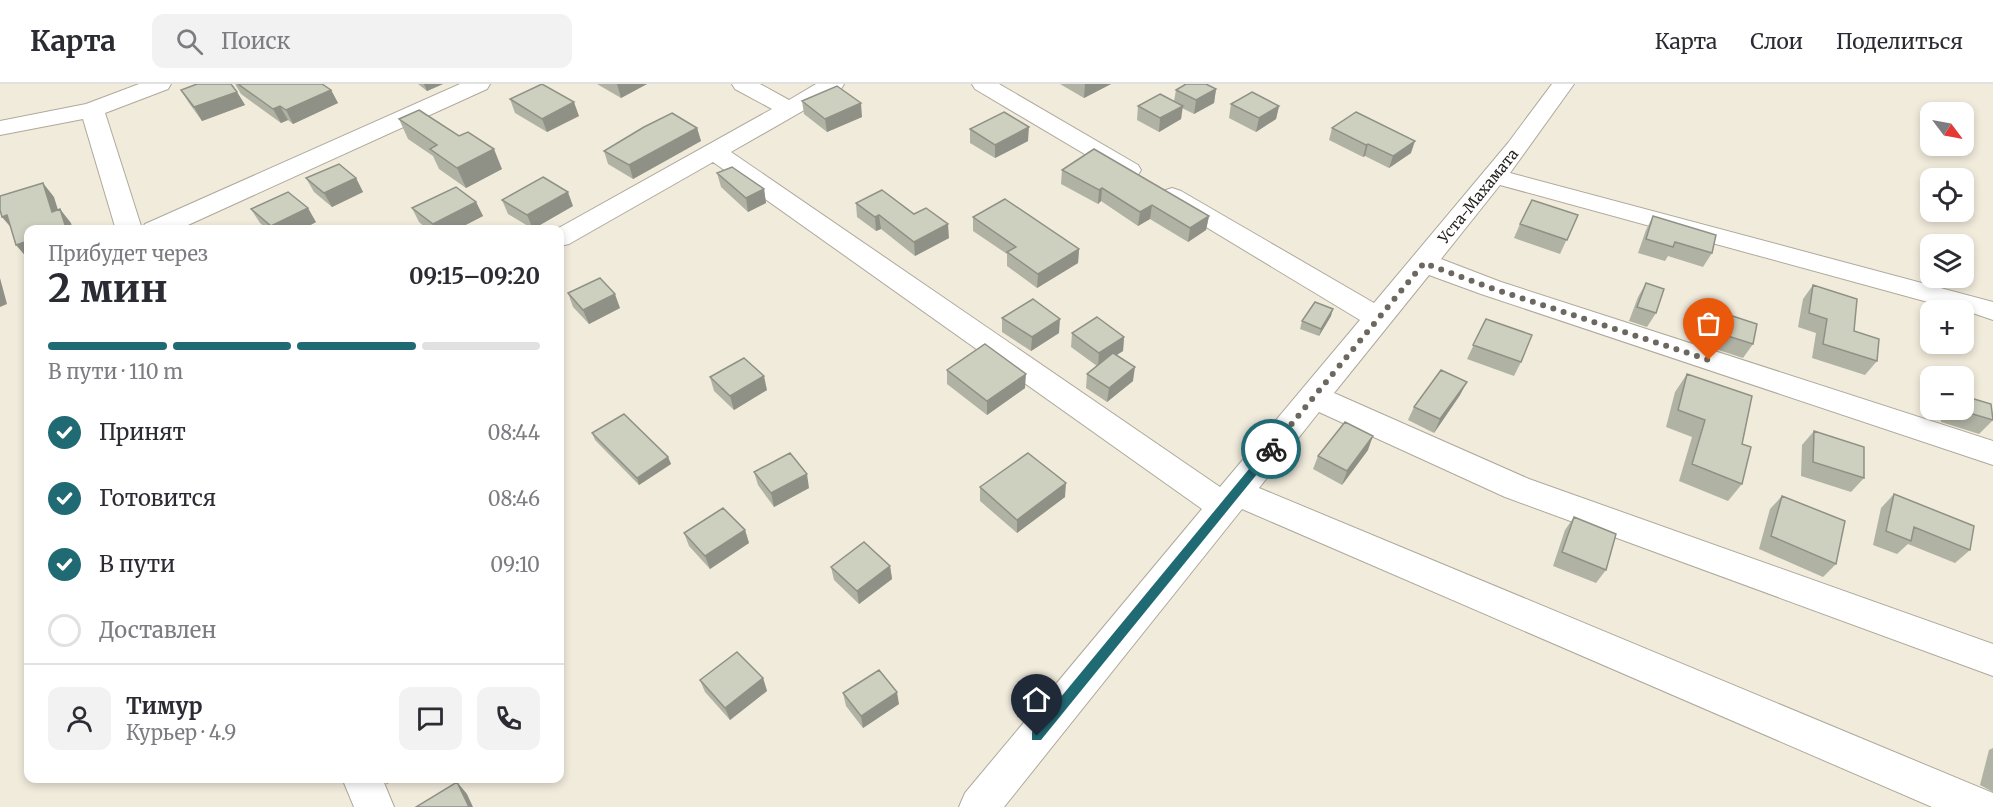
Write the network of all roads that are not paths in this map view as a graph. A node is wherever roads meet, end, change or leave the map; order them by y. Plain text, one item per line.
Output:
1 (160, 84) edge
2 (479, 84) edge
3 (742, 84) edge
4 (833, 84) edge
5 (982, 84) edge
6 (1563, 84) edge
7 (789, 109) junction
8 (92, 110) junction
9 (0, 128) edge
10 (714, 151) junction
11 (1494, 176) junction
12 (127, 225) edge
13 (165, 225) edge
14 (564, 236) edge
15 (1424, 263) junction
16 (1993, 311) edge
17 (1378, 318) junction
18 (1314, 397) junction
19 (1993, 453) edge
20 (1230, 499) junction
21 (1993, 660) edge
22 (364, 783) edge
23 (374, 807) edge
24 (979, 807) edge
25 (1979, 807) edge

1 - 8 street
2 - 13 street
3 - 7 street
4 - 7 street
5 - 17 street
6 - 11 street, Уста-Махамата
7 - 10 street
8 - 9 street
8 - 12 street
10 - 14 street
10 - 20 street
11 - 15 street, Уста-Махамата
11 - 16 street
15 - 17 street, Уста-Махамата
15 - 19 street
17 - 18 street, Уста-Махамата
18 - 20 street, Уста-Махамата
18 - 21 street
20 - 24 street, Уста-Махамата
20 - 25 street
22 - 23 street

